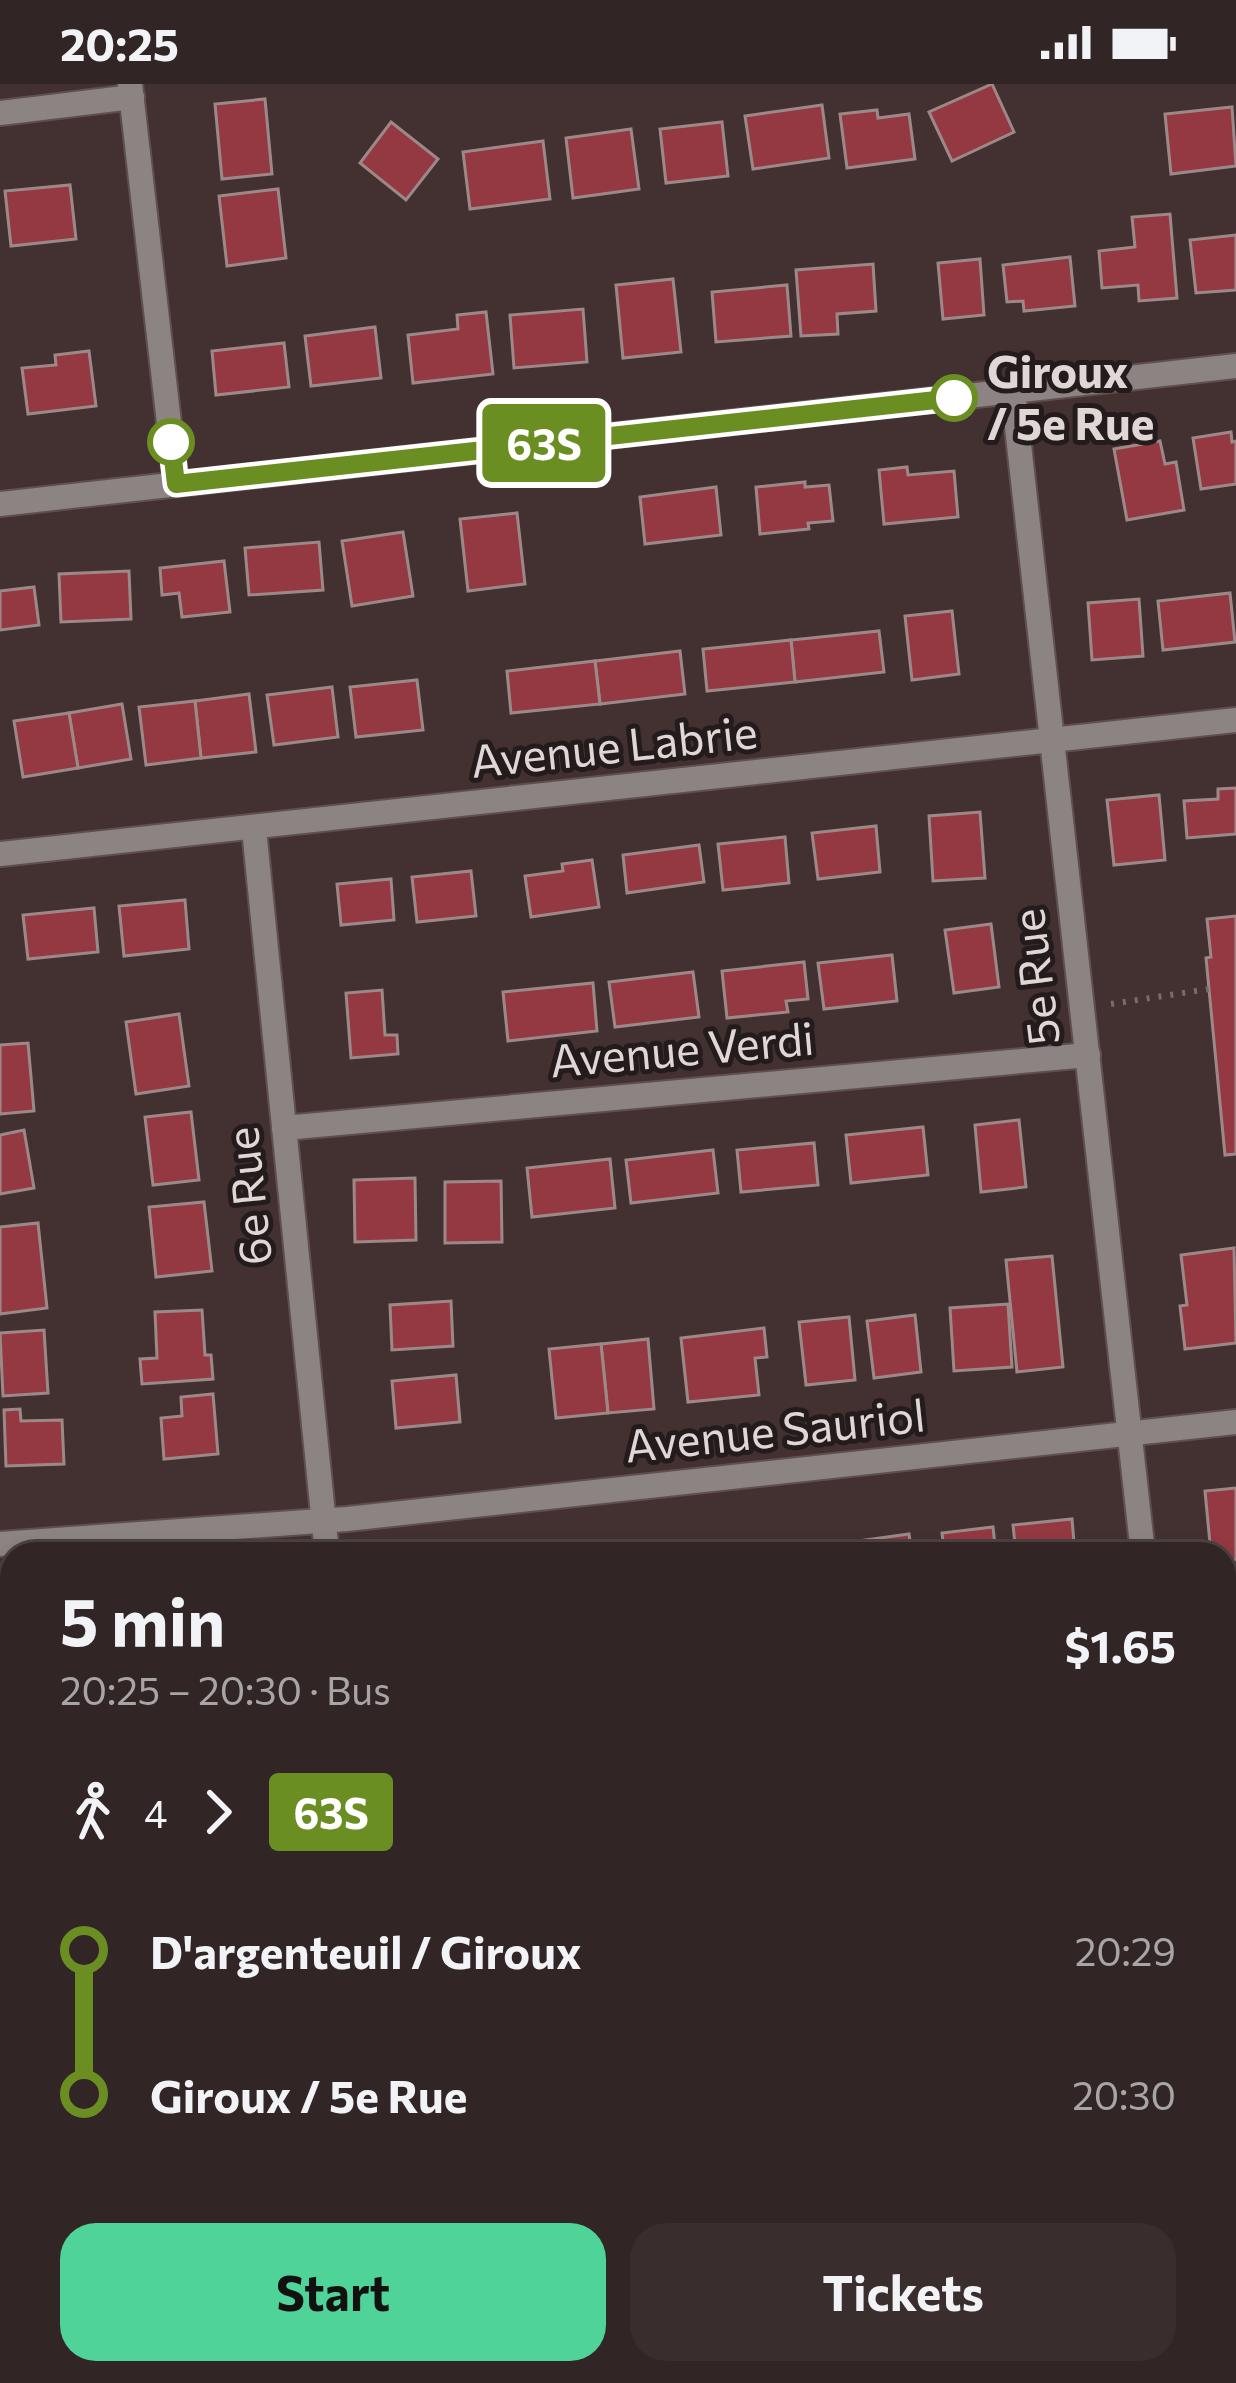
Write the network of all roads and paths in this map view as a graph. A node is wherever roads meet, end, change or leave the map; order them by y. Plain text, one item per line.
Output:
1 (131, 91) edge
2 (0, 113) edge
3 (1236, 366) edge
4 (1013, 391) junction
5 (176, 484) junction
6 (0, 505) edge
7 (1236, 720) edge
8 (1051, 741) junction
9 (254, 829) junction
10 (0, 854) edge
11 (1209, 989) dead end
12 (1109, 1004) dead end
13 (1088, 1055) junction
14 (284, 1128) junction
15 (1236, 1422) edge
16 (1129, 1435) junction
17 (323, 1522) junction
18 (29, 1542) edge
19 (326, 1542) edge
20 (1142, 1542) edge

1 - 2 street
1 - 5 street
3 - 4 street
4 - 5 street
4 - 8 street, 5e Rue
5 - 6 street
7 - 8 street, Avenue Labrie
8 - 9 street, Avenue Labrie
8 - 13 street, 5e Rue
9 - 10 street, Avenue Labrie
9 - 14 street, 6e Rue
11 - 12 path
13 - 14 street, Avenue Verdi
13 - 16 street, 5e Rue
14 - 17 street, 6e Rue
15 - 16 street, Avenue Sauriol
16 - 17 street, Avenue Sauriol
16 - 20 street, 5e Rue
17 - 18 street, Avenue Sauriol
17 - 19 street, 6e Rue

